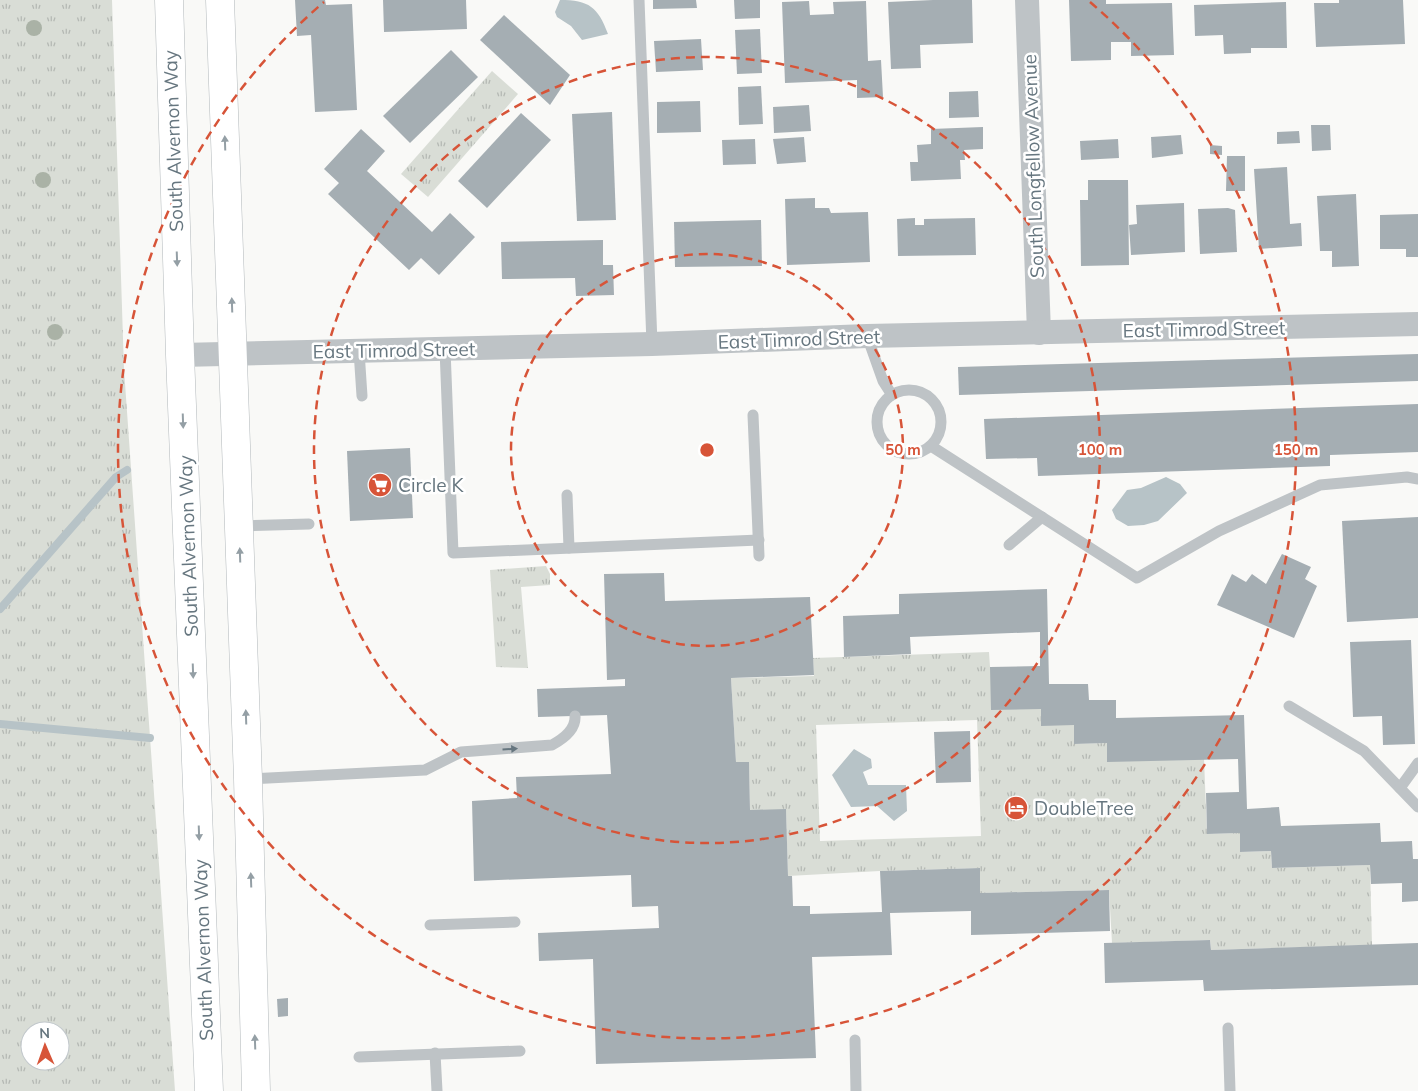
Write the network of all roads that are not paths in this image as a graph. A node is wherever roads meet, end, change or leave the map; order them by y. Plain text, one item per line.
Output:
1 (169, 0) edge
2 (220, 0) edge
3 (639, 0) edge
4 (1026, 0) edge
5 (1418, 324) edge
6 (1039, 333) junction
7 (867, 336) junction
8 (652, 344) junction
9 (446, 349) junction
10 (359, 351) junction
11 (233, 354) junction
12 (180, 355) junction
13 (892, 395) junction
14 (362, 396) dead end
15 (754, 415) dead end
16 (931, 446) junction
17 (1418, 479) edge
18 (567, 495) dead end
19 (1042, 517) junction
20 (309, 524) dead end
21 (239, 526) junction
22 (758, 540) junction
23 (1009, 545) dead end
24 (569, 548) junction
25 (759, 556) dead end
26 (1288, 706) dead end
27 (575, 716) dead end
28 (1418, 763) edge
29 (248, 778) junction
30 (1400, 788) junction
31 (1418, 807) edge
32 (515, 922) dead end
33 (430, 925) dead end
34 (1228, 1028) dead end
35 (855, 1040) dead end
36 (520, 1050) dead end
37 (435, 1054) junction
38 (359, 1056) dead end
39 (209, 1091) edge
40 (256, 1091) edge
41 (437, 1091) edge
42 (856, 1091) edge
43 (1230, 1091) edge

1 -> 12 main road, South Alvernon Way
11 -> 2 main road
3 - 8 lane
4 - 6 street, South Longfellow Avenue
5 - 6 street, East Timrod Street
6 - 7 street, East Timrod Street
7 - 8 street, East Timrod Street
7 - 13 lane
8 - 9 street, East Timrod Street
9 - 10 street, East Timrod Street
9 - 24 lane
10 - 11 street, East Timrod Street
10 - 14 lane
11 - 12 street, East Timrod Street
11 - 21 main road
12 -> 39 main road, South Alvernon Way
13 - 16 lane
13 - 16 lane
15 - 22 lane
16 - 19 lane
17 - 19 lane
18 - 24 lane
19 - 23 lane
20 - 21 lane
29 -> 21 main road
22 - 24 lane
22 - 25 lane
26 - 30 lane
29 -> 27 lane
28 - 30 lane
40 -> 29 main road
30 - 31 lane
32 - 33 lane
34 - 43 lane
35 - 42 lane
36 - 37 lane
37 - 38 lane
37 - 41 lane

